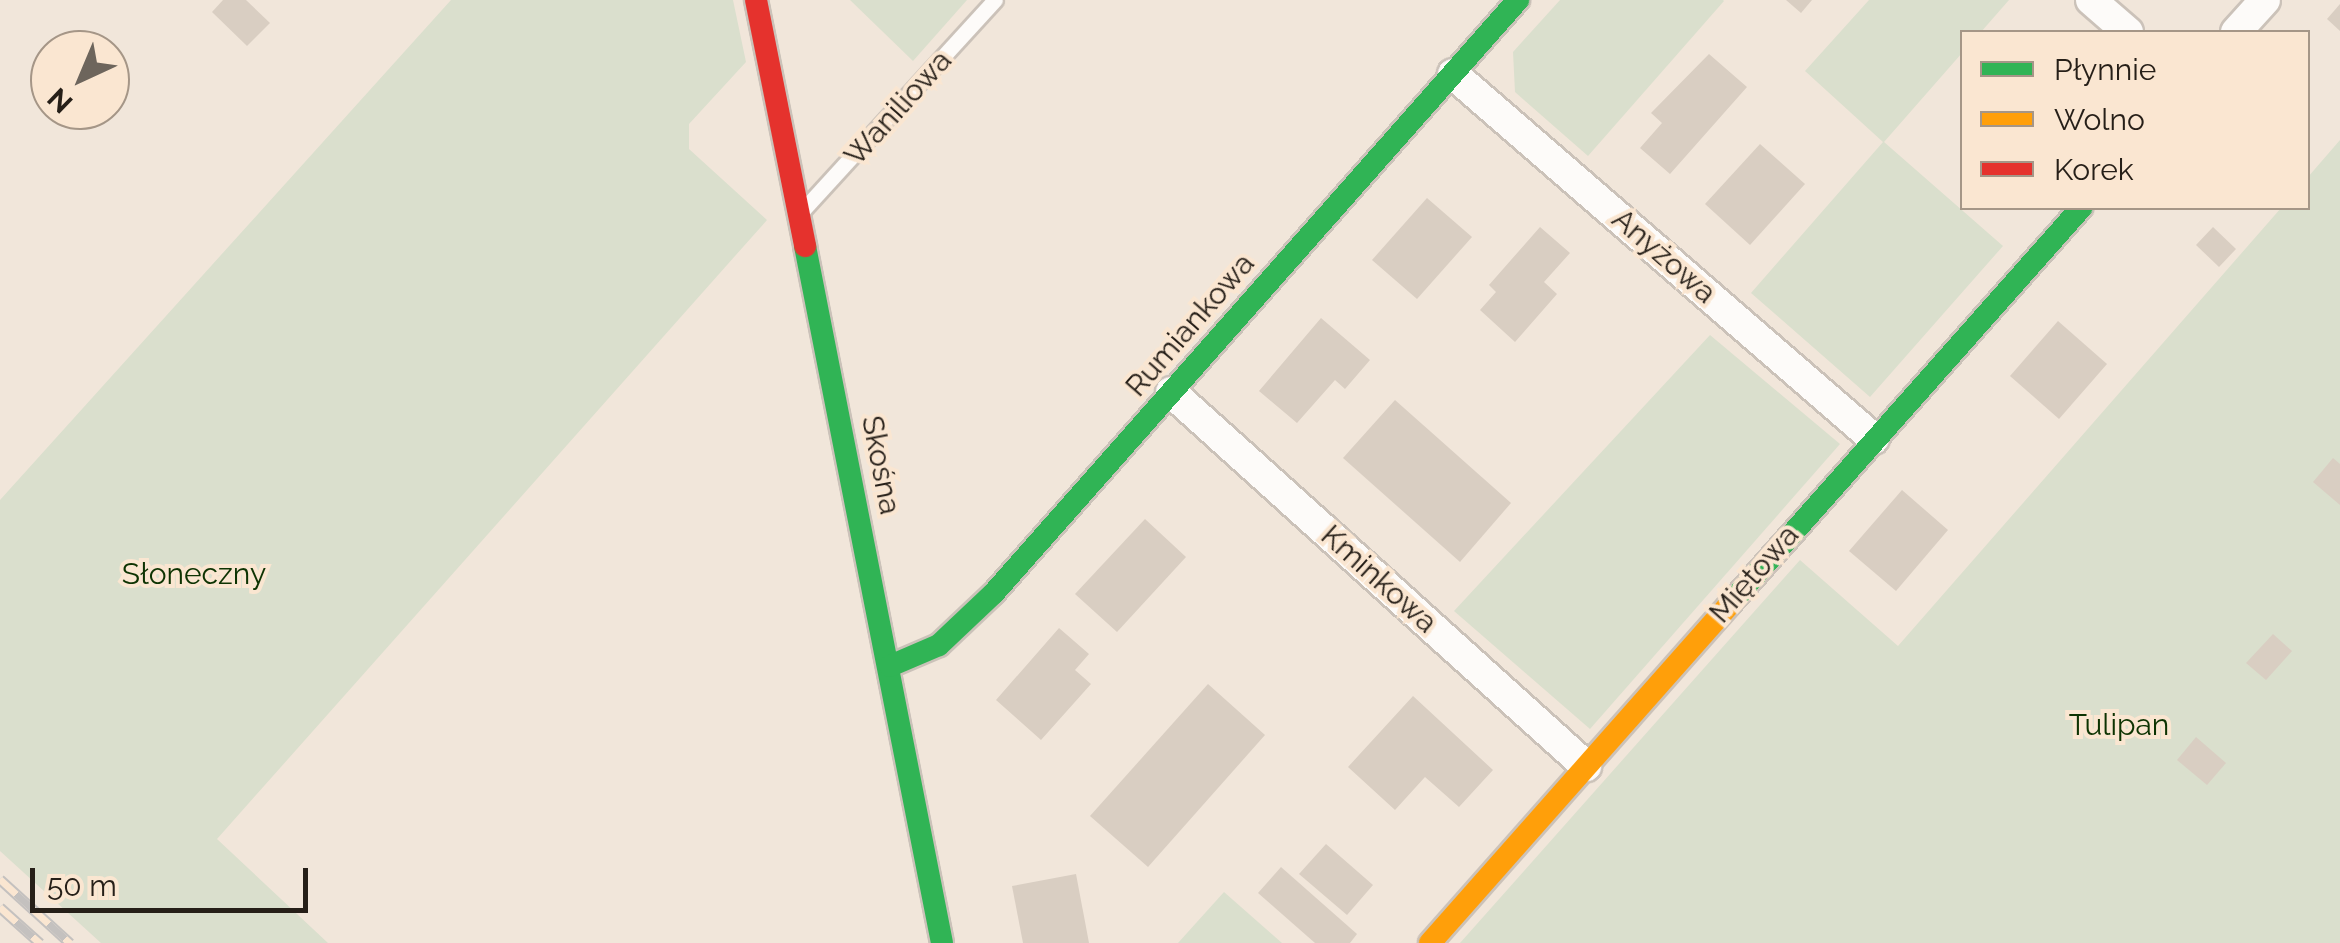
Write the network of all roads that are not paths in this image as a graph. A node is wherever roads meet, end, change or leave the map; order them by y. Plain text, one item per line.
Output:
1 (756, 0) edge
2 (995, 0) edge
3 (1518, 0) edge
4 (2091, 0) edge
5 (2265, 0) edge
6 (2126, 30) edge
7 (2238, 30) edge
8 (1453, 74) junction
9 (2079, 210) edge
10 (798, 214) junction
11 (1171, 392) junction
12 (1874, 439) junction
13 (890, 666) junction
14 (1586, 766) junction
15 (942, 943) edge
16 (1430, 943) edge

1 - 10 street, Skośna
2 - 10 lane, Waniliowa
3 - 8 street, Rumiankowa
4 - 6 street
5 - 7 street
8 - 11 street, Rumiankowa
8 - 12 street, Anyżowa
9 - 12 street, Miętowa
10 - 13 street, Skośna
11 - 13 street, Rumiankowa
11 - 14 street, Kminkowa
12 - 14 street, Miętowa
13 - 15 street, Skośna
14 - 16 street, Miętowa

